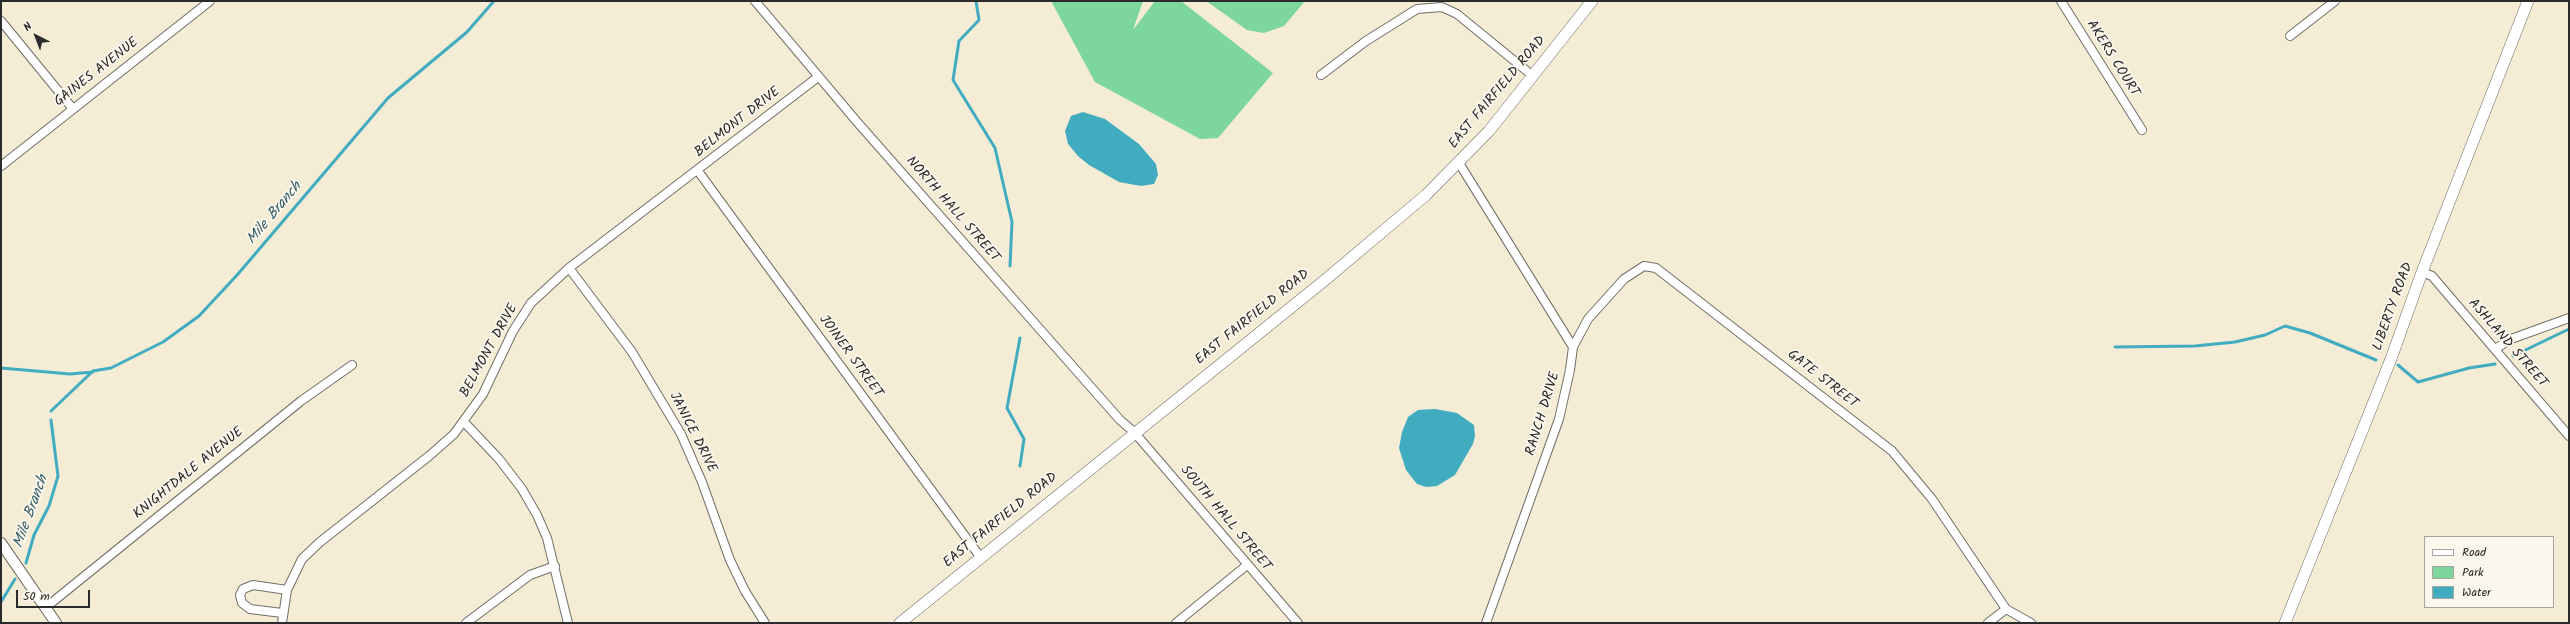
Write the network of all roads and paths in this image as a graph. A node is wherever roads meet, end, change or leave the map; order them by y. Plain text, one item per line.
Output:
1 (210, 1) edge
2 (755, 1) edge
3 (1592, 1) edge
4 (2061, 1) edge
5 (2335, 1) edge
6 (2528, 1) edge
7 (1, 21) edge
8 (2290, 36) dead end
9 (1321, 75) dead end
10 (1533, 76) junction
11 (818, 77) junction
12 (73, 109) junction
13 (2142, 130) dead end
14 (1459, 163) junction
15 (1, 166) edge
16 (698, 171) junction
17 (569, 268) junction
18 (2422, 272) junction
19 (2569, 318) edge
20 (1573, 347) junction
21 (2495, 349) junction
22 (352, 365) dead end
23 (464, 422) junction
24 (1134, 432) junction
25 (2569, 436) edge
26 (1, 543) edge
27 (980, 558) junction
28 (1247, 565) junction
29 (555, 566) junction
30 (287, 590) junction
31 (45, 608) junction
32 (2006, 609) junction
33 (282, 613) junction
34 (906, 621) edge
35 (56, 623) edge
36 (282, 623) edge
37 (466, 623) edge
38 (568, 623) edge
39 (765, 623) edge
40 (1176, 623) edge
41 (1298, 623) edge
42 (1486, 623) edge
43 (1988, 623) edge
44 (2031, 623) edge
45 (2285, 623) edge

1 - 12 street, GAINES AVENUE
2 - 11 street, NORTH HALL STREET
3 - 10 main road, EAST FAIRFIELD ROAD
4 - 13 street, AKERS COURT
5 - 8 street
6 - 18 main road, LIBERTY ROAD
7 - 12 street
9 - 10 street
10 - 14 main road, EAST FAIRFIELD ROAD
11 - 16 street, BELMONT DRIVE
11 - 24 street, NORTH HALL STREET
12 - 15 street, GAINES AVENUE
14 - 20 street
14 - 24 main road, EAST FAIRFIELD ROAD
16 - 17 street, BELMONT DRIVE
16 - 27 street, JOINER STREET
17 - 23 street, BELMONT DRIVE
17 - 39 street, JANICE DRIVE
18 - 21 street, ASHLAND STREET
18 - 45 main road, LIBERTY ROAD
19 - 21 street
20 - 32 street, GATE STREET
20 - 42 street, RANCH DRIVE
21 - 25 street, ASHLAND STREET
22 - 31 street, KNIGHTDALE AVENUE
23 - 29 street
23 - 30 street, BELMONT DRIVE
24 - 27 main road, EAST FAIRFIELD ROAD
24 - 28 street, SOUTH HALL STREET
26 - 31 street
27 - 34 main road, EAST FAIRFIELD ROAD
28 - 40 street
28 - 41 street, SOUTH HALL STREET
29 - 37 street
29 - 38 street
30 - 33 street, BELMONT DRIVE
30 - 33 street
31 - 35 street
32 - 43 street
32 - 44 street, GATE STREET
33 - 36 street, BELMONT DRIVE

